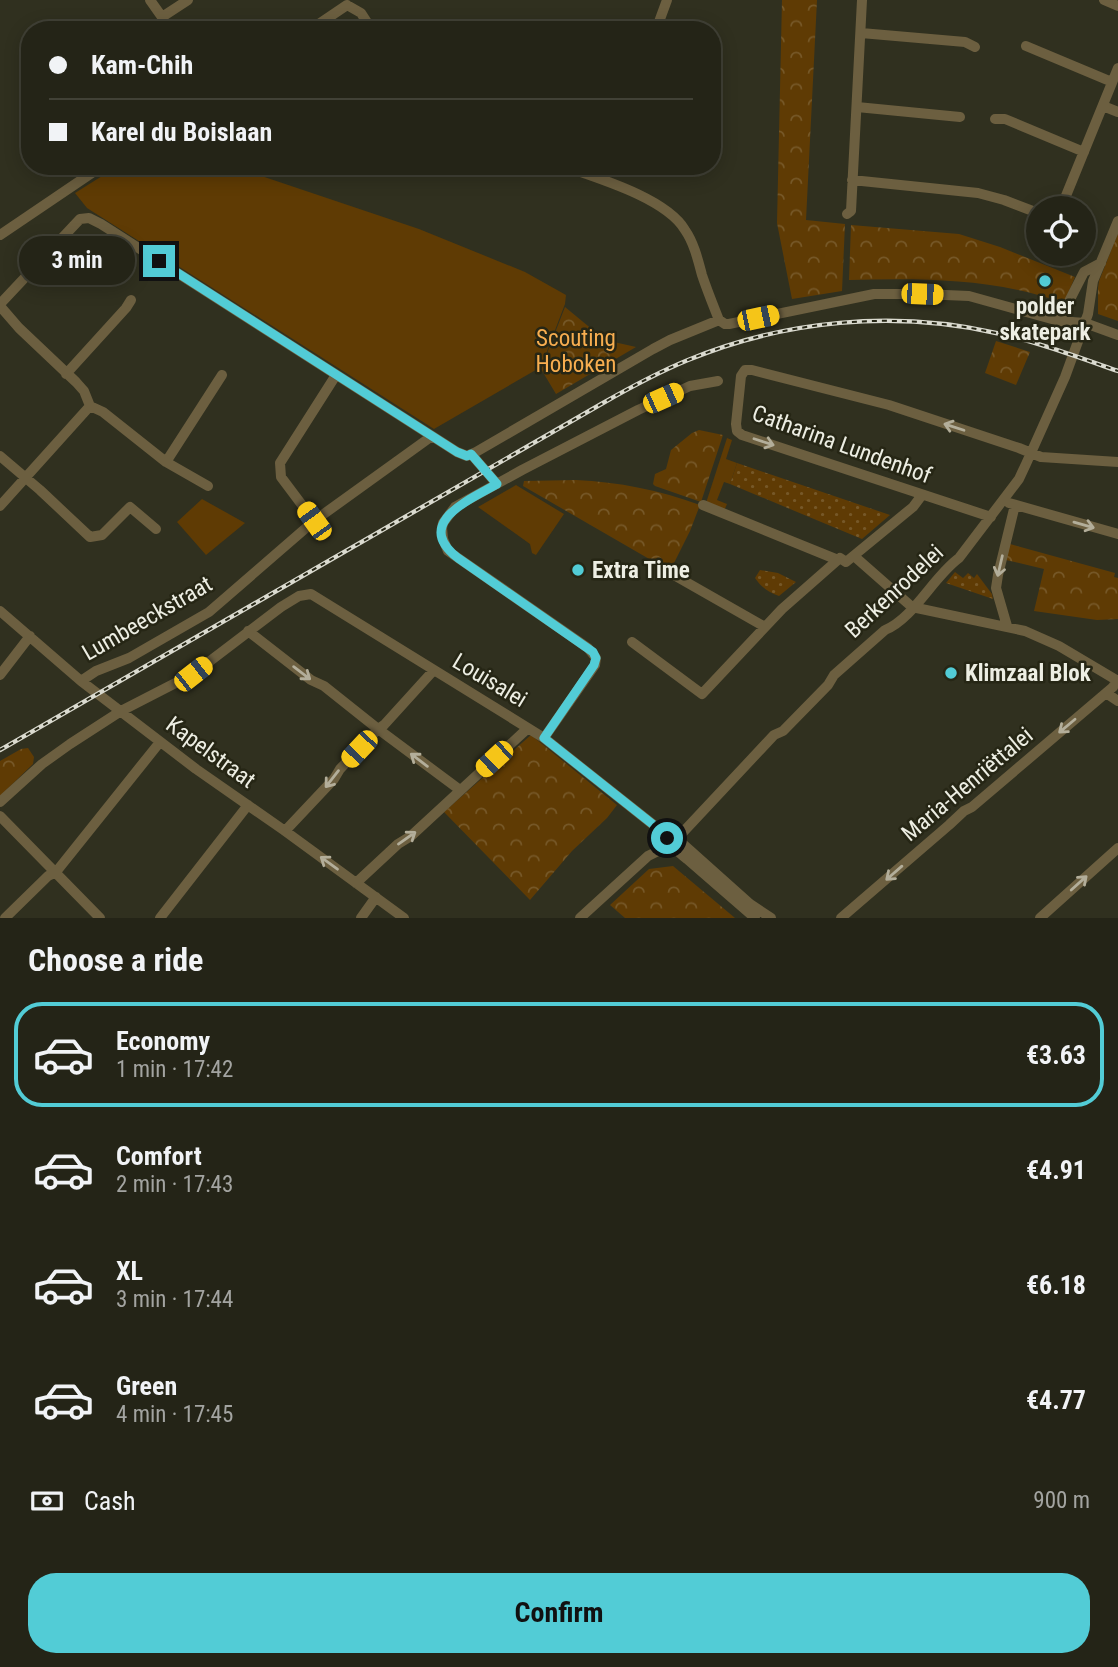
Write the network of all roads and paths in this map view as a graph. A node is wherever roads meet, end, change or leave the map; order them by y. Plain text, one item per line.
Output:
1 (150, 0) edge
2 (188, 0) edge
3 (667, 0) edge
4 (862, 0) edge
5 (1104, 0) edge
6 (347, 3) edge
7 (1118, 6) edge
8 (322, 21) edge
9 (366, 21) edge
10 (659, 21) edge
11 (860, 33) junction
12 (1026, 46) dead end
13 (975, 47) dead end
14 (1118, 68) edge
15 (1112, 82) junction
16 (1103, 106) junction
17 (857, 107) junction
18 (1118, 112) edge
19 (960, 117) dead end
20 (995, 119) dead end
21 (1084, 152) junction
22 (89, 175) edge
23 (589, 175) edge
24 (601, 175) edge
25 (600, 179) junction
26 (852, 180) junction
27 (1066, 196) edge
28 (1026, 208) edge
29 (847, 214) dead end
30 (1118, 221) edge
31 (0, 235) edge
32 (1101, 262) junction
33 (131, 299) dead end
34 (0, 305) edge
35 (719, 320) junction
36 (1059, 321) junction
37 (1085, 323) junction
38 (1118, 335) edge
39 (66, 374) junction
40 (222, 375) dead end
41 (336, 375) junction
42 (718, 382) dead end
43 (90, 406) junction
44 (432, 436) junction
45 (471, 454) junction
46 (1031, 454) junction
47 (0, 456) edge
48 (166, 462) junction
49 (1118, 462) edge
50 (25, 478) junction
51 (497, 484) junction
52 (208, 486) dead end
53 (922, 495) junction
54 (1003, 500) junction
55 (703, 505) dead end
56 (1015, 505) junction
57 (0, 506) edge
58 (991, 517) junction
59 (314, 521) junction
60 (156, 529) dead end
61 (1118, 534) edge
62 (854, 556) junction
63 (838, 560) junction
64 (672, 574) dead end
65 (912, 607) junction
66 (0, 611) edge
67 (1007, 626) junction
68 (765, 627) junction
69 (248, 631) junction
70 (30, 636) junction
71 (632, 642) dead end
72 (433, 671) junction
73 (0, 675) edge
74 (1117, 680) edge
75 (81, 681) junction
76 (1106, 693) junction
77 (1118, 701) edge
78 (121, 711) junction
79 (528, 728) junction
80 (378, 729) junction
81 (544, 738) junction
82 (160, 742) junction
83 (460, 790) junction
84 (0, 802) edge
85 (248, 805) junction
86 (0, 816) edge
87 (285, 831) junction
88 (670, 845) junction
89 (1118, 848) edge
90 (56, 872) junction
91 (356, 883) junction
92 (376, 897) junction
93 (752, 917) edge
94 (5, 918) edge
95 (100, 918) edge
96 (160, 918) edge
97 (361, 918) edge
98 (404, 918) edge
99 (580, 918) edge
100 (771, 918) edge
101 (841, 918) edge
102 (1040, 918) edge

1 - 2 street
3 - 10 street
4 - 11 street
5 - 7 street
6 - 8 street
6 - 9 street
11 - 13 street
11 - 17 street
12 - 15 street
14 - 15 street
15 - 16 street
16 - 18 street
16 - 21 street
17 - 19 street
17 - 26 street
20 - 21 street
21 - 27 street
22 - 31 street
23 - 25 street
24 - 25 street
25 - 35 street
26 - 28 street
26 - 29 street
30 - 32 street, Berkenrodelei
32 - 36 street
32 - 37 street, Berkenrodelei
33 - 39 street
34 - 39 street
34 - 41 street
35 - 36 street
35 - 45 street
36 - 37 street
37 - 38 street
37 - 46 street, Berkenrodelei
39 - 43 street
40 - 48 street
41 - 44 street
41 - 59 street
42 - 51 street
43 - 48 street
43 - 50 street
44 - 45 street
44 - 59 street, Lumbeeckstraat
45 - 51 street
46 - 49 street
46 -> 53 street, Catharina Lundenhof
46 - 54 street, Berkenrodelei
47 - 50 street
48 - 52 street
50 - 57 street
50 - 60 street
51 - 81 street
53 - 58 street, Catharina Lundenhof
53 - 62 street
54 - 56 street
54 - 58 street, Berkenrodelei
55 - 63 street
56 -> 61 street
56 -> 67 street
58 - 65 street, Berkenrodelei
59 - 75 street, Lumbeeckstraat
62 - 63 street
62 - 65 street
63 - 68 street
64 - 68 street
65 - 67 street
65 - 88 street, Berkenrodelei
66 - 70 street, Kapelstraat
67 - 74 street
68 - 71 street
69 - 72 street, Louisalei
69 - 78 street
69 -> 80 street
70 - 73 street
70 - 75 street, Kapelstraat
72 - 79 street, Louisalei
72 - 80 street
74 - 76 street, Maria-Henriëttalei
75 - 78 street, Kapelstraat
76 - 77 street
76 -> 101 street, Maria-Henriëttalei
78 - 82 street, Kapelstraat
78 - 84 street
79 - 81 street, Louisalei
79 - 83 street
83 -> 80 street
80 -> 87 street
81 - 88 street, Louisalei
82 - 85 street, Kapelstraat
82 - 90 street
91 -> 83 street
85 - 87 street, Kapelstraat
85 - 96 street
86 - 90 street
91 -> 87 street, Kapelstraat
88 - 93 street, Louisalei
88 - 99 street, Berkenrodelei
88 - 100 street
102 -> 89 street
90 - 94 street
90 - 95 street
91 - 92 street, Kapelstraat
92 - 97 street
92 - 98 street, Kapelstraat

